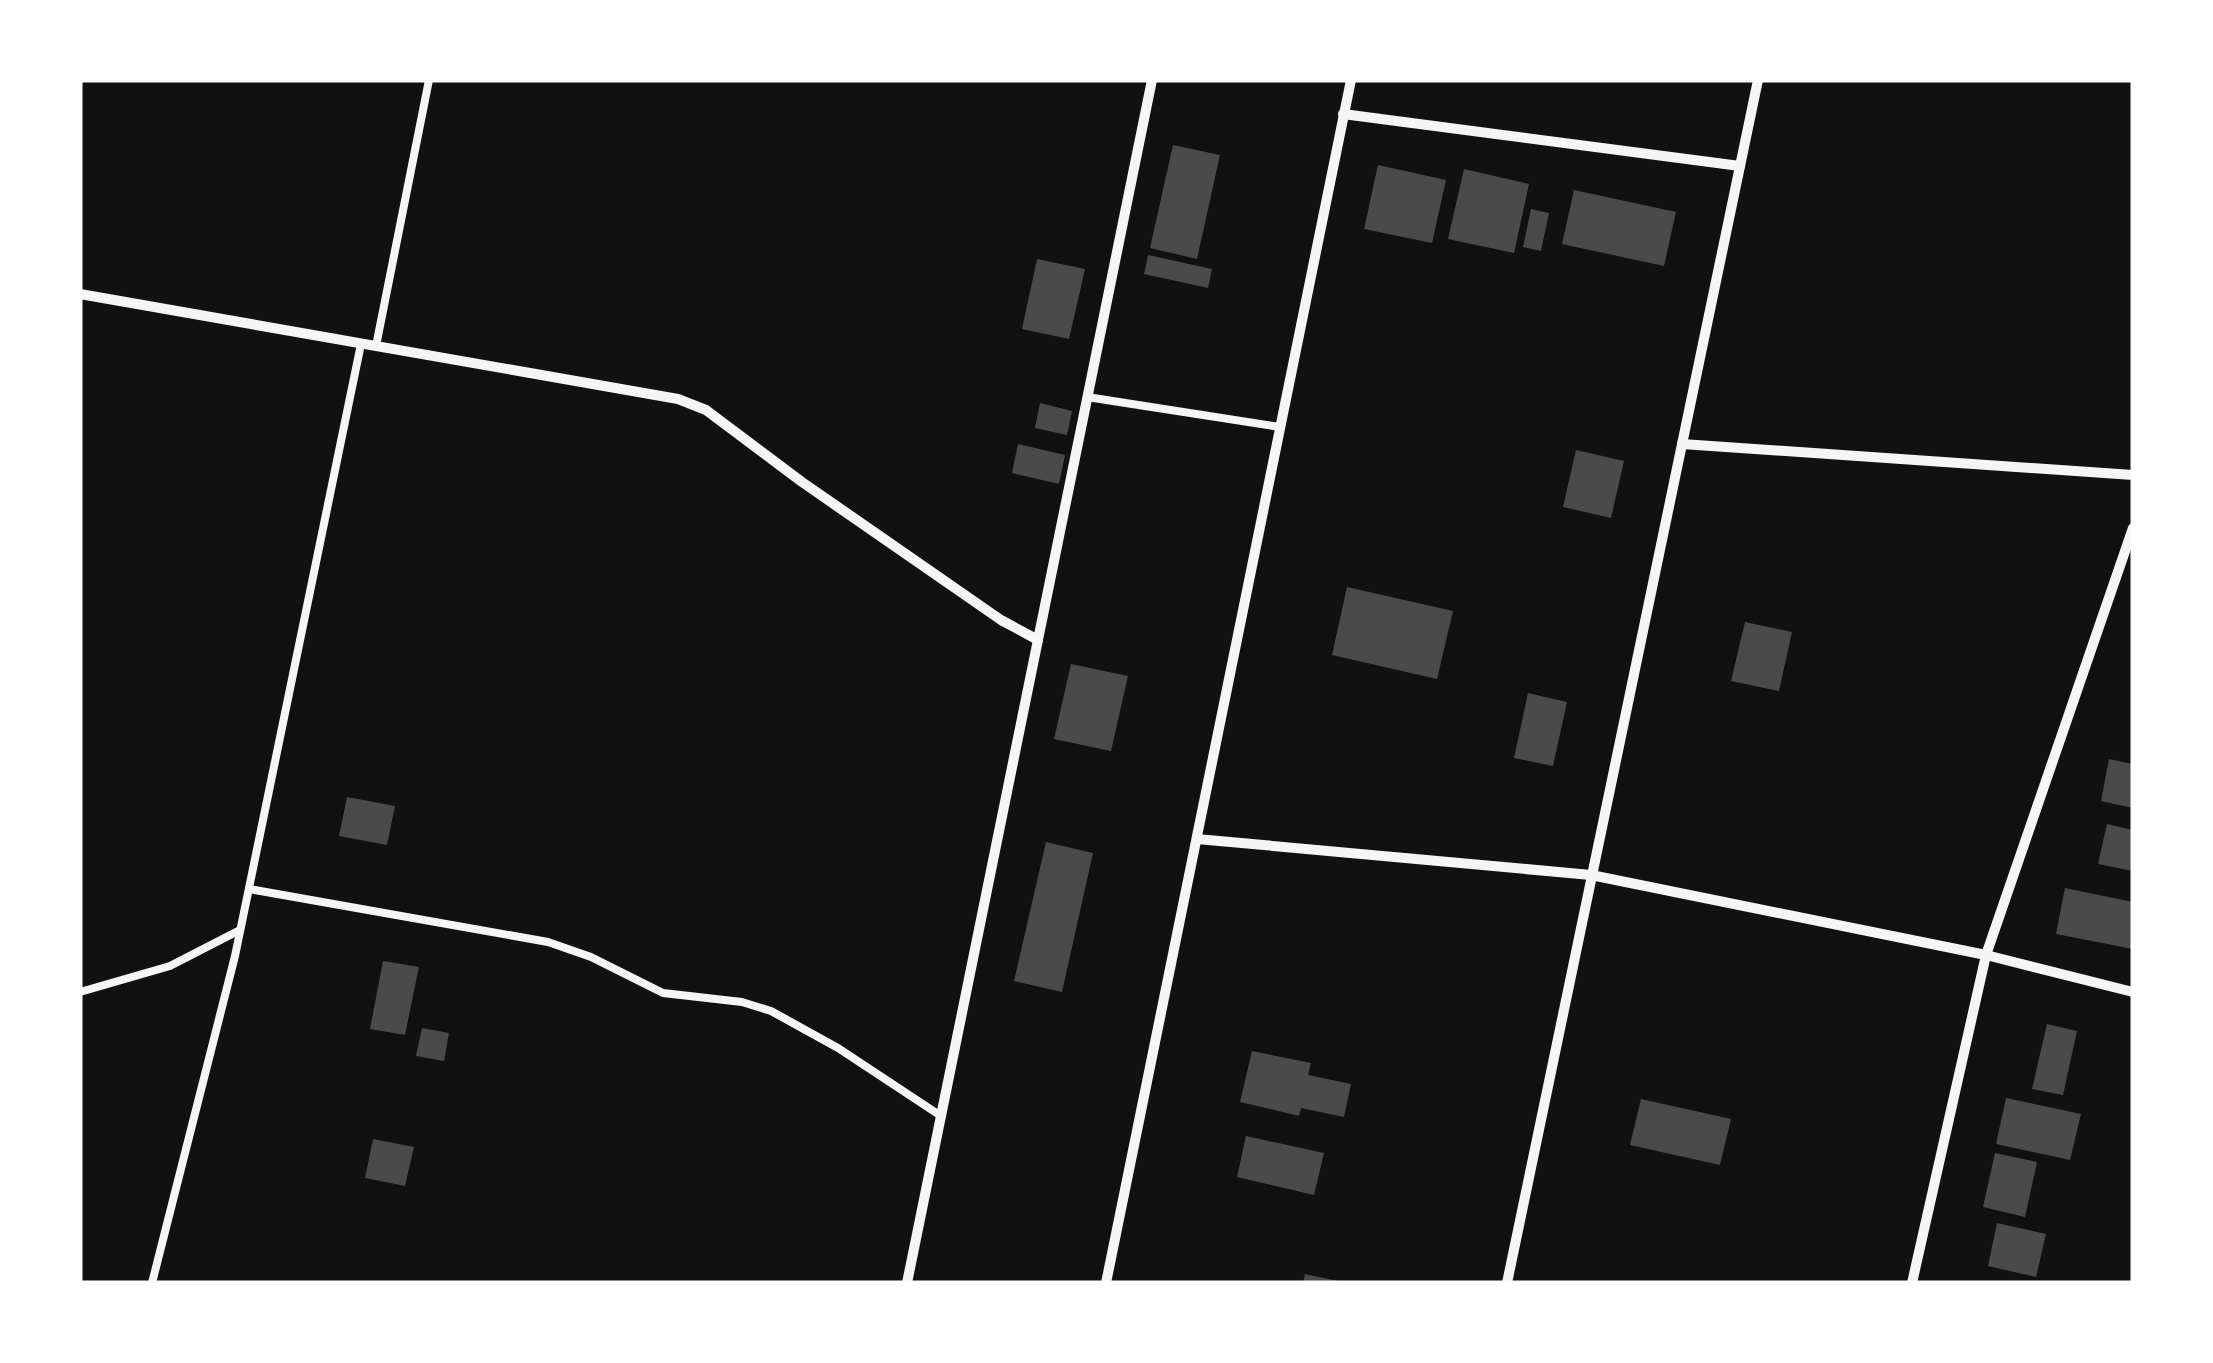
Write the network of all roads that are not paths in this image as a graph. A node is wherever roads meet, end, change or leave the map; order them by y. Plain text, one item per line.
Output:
1 (429, 80) edge
2 (1152, 80) edge
3 (1351, 80) edge
4 (1758, 80) edge
5 (1343, 114) junction
6 (1740, 166) junction
7 (80, 294) edge
8 (360, 344) junction
9 (376, 346) junction
10 (1087, 397) junction
11 (1280, 427) junction
12 (1682, 444) junction
13 (2133, 474) edge
14 (2133, 528) edge
15 (1038, 640) junction
16 (1197, 839) junction
17 (1592, 875) junction
18 (248, 890) junction
19 (240, 930) junction
20 (1986, 955) junction
21 (80, 992) edge
22 (2133, 992) edge
23 (942, 1116) junction
24 (152, 1283) edge
25 (907, 1283) edge
26 (1106, 1283) edge
27 (1507, 1283) edge
28 (1912, 1283) edge

1 - 9 lane
2 - 10 street
3 - 5 street
4 - 6 street
5 - 6 street
5 - 11 street
6 - 12 street
7 - 8 street
8 - 9 street
8 - 18 lane
9 - 15 street
10 - 11 lane
10 - 15 street
11 - 16 street
12 - 13 street
12 - 17 street
14 - 20 street
15 - 23 street
16 - 17 street
16 - 26 street
17 - 20 street
17 - 27 street
18 - 19 lane
18 - 23 lane
19 - 21 lane
19 - 24 lane
20 - 22 street
20 - 28 street
23 - 25 street

